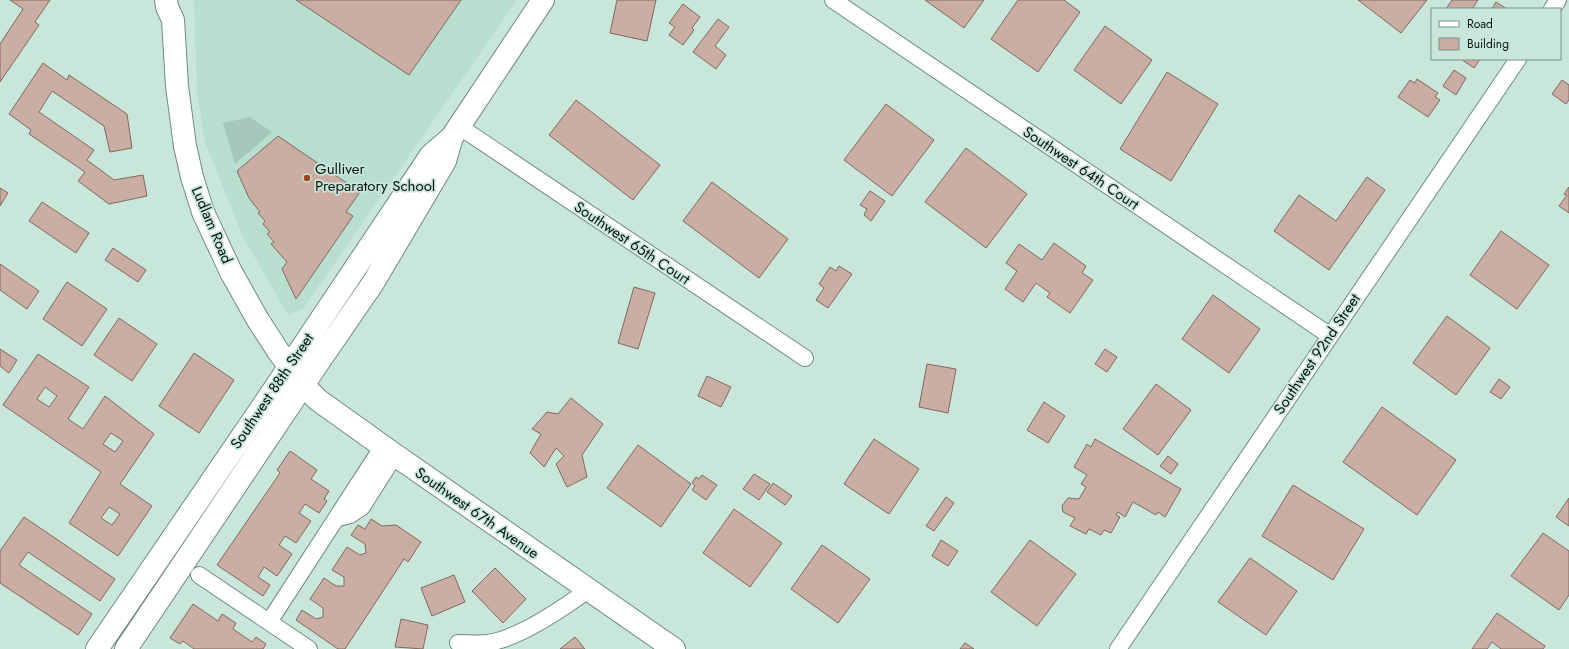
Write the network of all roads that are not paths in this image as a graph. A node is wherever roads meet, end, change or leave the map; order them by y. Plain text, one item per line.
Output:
1 (543, 0) edge
2 (833, 0) edge
3 (173, 7) edge
4 (1517, 60) edge
5 (456, 132) junction
6 (1329, 335) junction
7 (805, 358) dead end
8 (290, 367) junction
9 (303, 384) junction
10 (389, 451) junction
11 (199, 575) dead end
12 (141, 584) junction
13 (588, 590) junction
14 (158, 600) junction
15 (269, 622) junction
16 (458, 643) dead end
17 (97, 649) edge
18 (126, 649) edge
19 (309, 649) edge
20 (674, 649) edge
21 (1118, 649) edge

1 - 5 street, Southwest 88th Street
2 - 6 street, Southwest 64th Court
3 - 8 street, Ludlam Road
4 - 6 street, Southwest 92nd Street
5 - 7 street, Southwest 65th Court
5 - 8 street, Southwest 88th Street
5 - 9 street, Southwest 88th Street
6 - 21 street, Southwest 92nd Street
8 - 9 street, Southwest 67th Avenue
8 - 12 street, Southwest 88th Street
9 - 10 street, Southwest 67th Avenue
9 - 14 street, Southwest 88th Street
10 - 13 street, Southwest 67th Avenue
10 - 15 street
11 - 15 street
12 - 14 street
12 - 17 street, Southwest 88th Street
13 - 16 street
13 - 20 street, Southwest 67th Avenue
14 - 18 street, Southwest 88th Street
15 - 19 street

